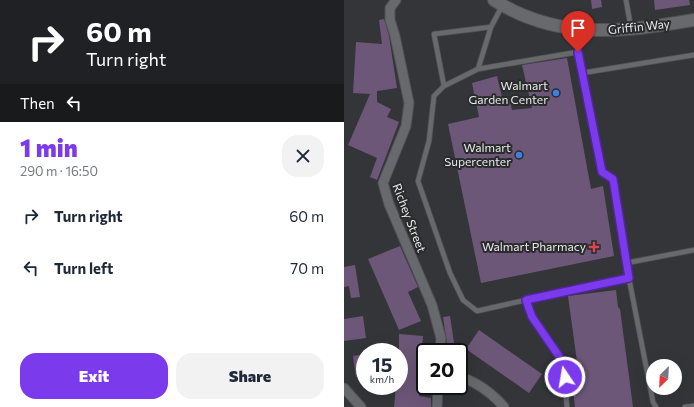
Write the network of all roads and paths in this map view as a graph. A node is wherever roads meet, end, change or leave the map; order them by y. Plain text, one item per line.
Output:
1 (396, 0) edge
2 (626, 0) edge
3 (498, 2) edge
4 (694, 20) edge
5 (491, 27) junction
6 (631, 29) junction
7 (581, 30) junction
8 (578, 52) junction
9 (694, 54) edge
10 (478, 69) junction
11 (582, 73) junction
12 (444, 86) junction
13 (694, 250) edge
14 (626, 263) junction
15 (629, 278) junction
16 (526, 300) junction
17 (440, 343) edge
18 (468, 379) edge
19 (344, 388) edge
20 (438, 395) edge
21 (694, 406) edge
22 (360, 407) edge
23 (437, 407) edge
24 (504, 407) edge
25 (567, 407) edge
26 (656, 407) edge
27 (685, 407) edge

1 - 17 street, Richey Street
2 - 6 lane
3 - 5 lane
3 - 7 street, Griffin Way
4 - 6 street, Griffin Way
5 - 10 lane
5 - 12 lane
6 - 7 street, Griffin Way
7 - 8 lane
8 - 10 lane
8 - 11 lane
9 - 11 lane
10 - 12 lane
11 - 14 lane
12 - 16 lane
13 - 14 lane
14 - 15 lane
15 - 16 lane
15 - 26 lane
16 - 25 lane
18 - 24 street
19 - 22 street
20 - 23 street
21 - 27 lane

